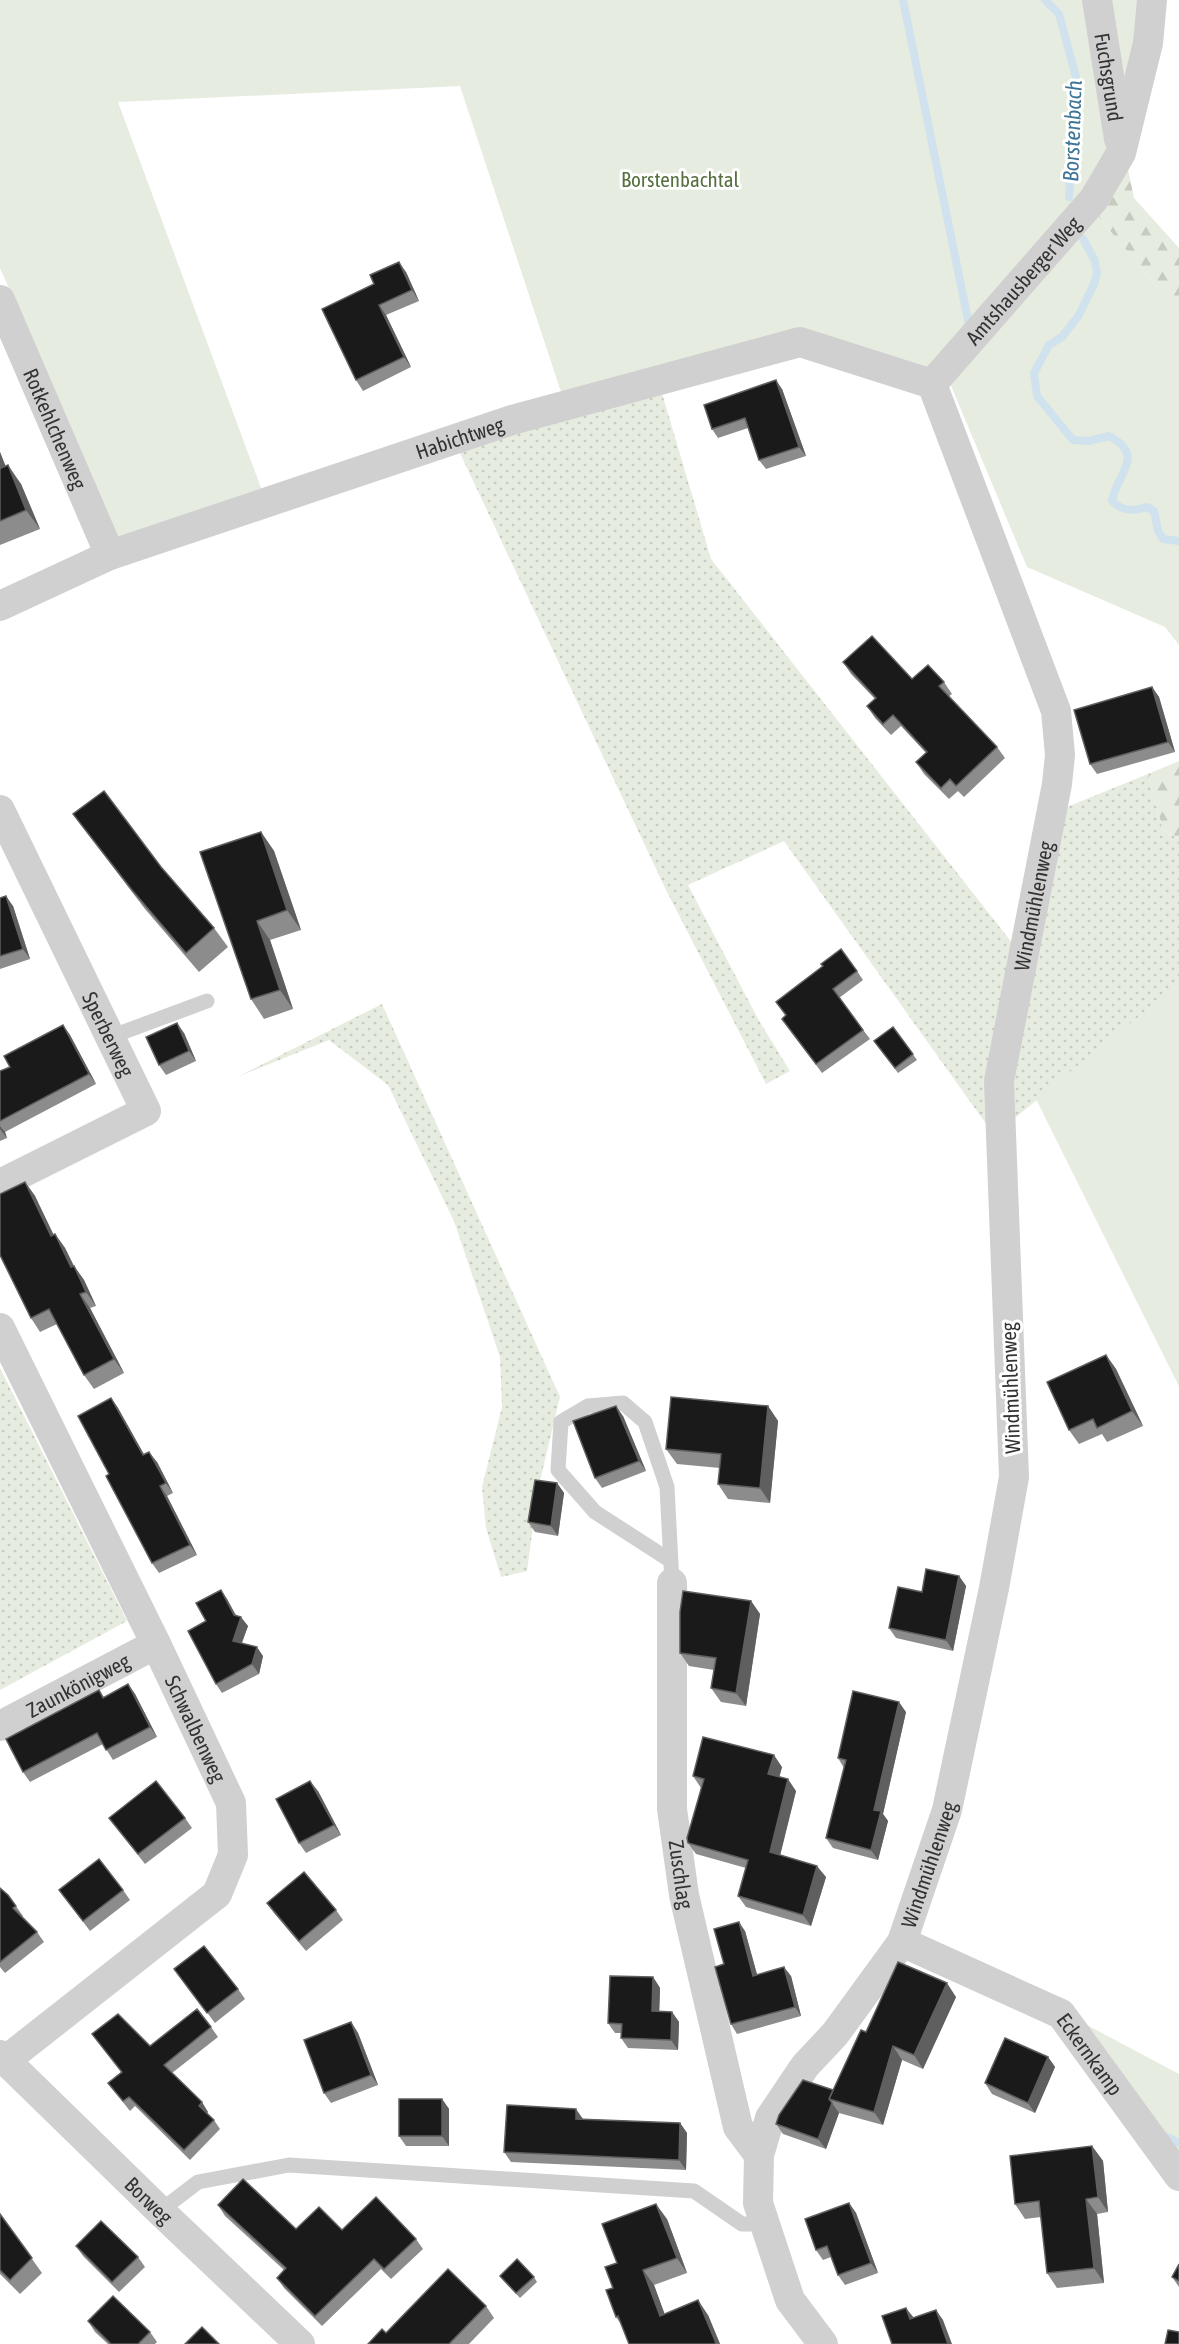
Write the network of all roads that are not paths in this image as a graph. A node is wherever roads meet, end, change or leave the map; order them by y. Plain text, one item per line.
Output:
1 (1097, 0) edge
2 (1152, 0) edge
3 (1121, 153) junction
4 (0, 300) edge
5 (932, 384) junction
6 (110, 555) junction
7 (0, 606) edge
8 (0, 810) edge
9 (207, 1001) dead end
10 (110, 1037) junction
11 (0, 1184) edge
12 (0, 1328) edge
13 (671, 1572) junction
14 (156, 1644) junction
15 (0, 1726) edge
16 (902, 1942) junction
17 (3, 2058) edge
18 (759, 2155) junction
19 (1179, 2175) edge
20 (160, 2211) junction
21 (766, 2224) junction
22 (816, 2342) edge
23 (300, 2344) edge

1 - 3 street, Fuchsgrund
2 - 3 street, Amtshausberger Weg
3 - 5 street, Amtshausberger Weg
4 - 6 street, Rotkehlchenweg
5 - 6 street, Habichtweg
5 - 16 street, Windmühlenweg
6 - 7 street, Habichtweg
8 - 10 street, Sperberweg
9 - 10 lane
10 - 11 street, Sperberweg
12 - 14 street, Schwalbenweg
13 - 13 lane
13 - 18 street, Zuschlag
14 - 15 street, Zaunkönigweg
14 - 17 street, Schwalbenweg
16 - 18 street, Windmühlenweg
16 - 19 street, Eckernkamp
17 - 20 street, Borweg
18 - 21 street, Windmühlenweg
20 - 21 lane
20 - 23 street, Borweg
21 - 22 street, Windmühlenweg

